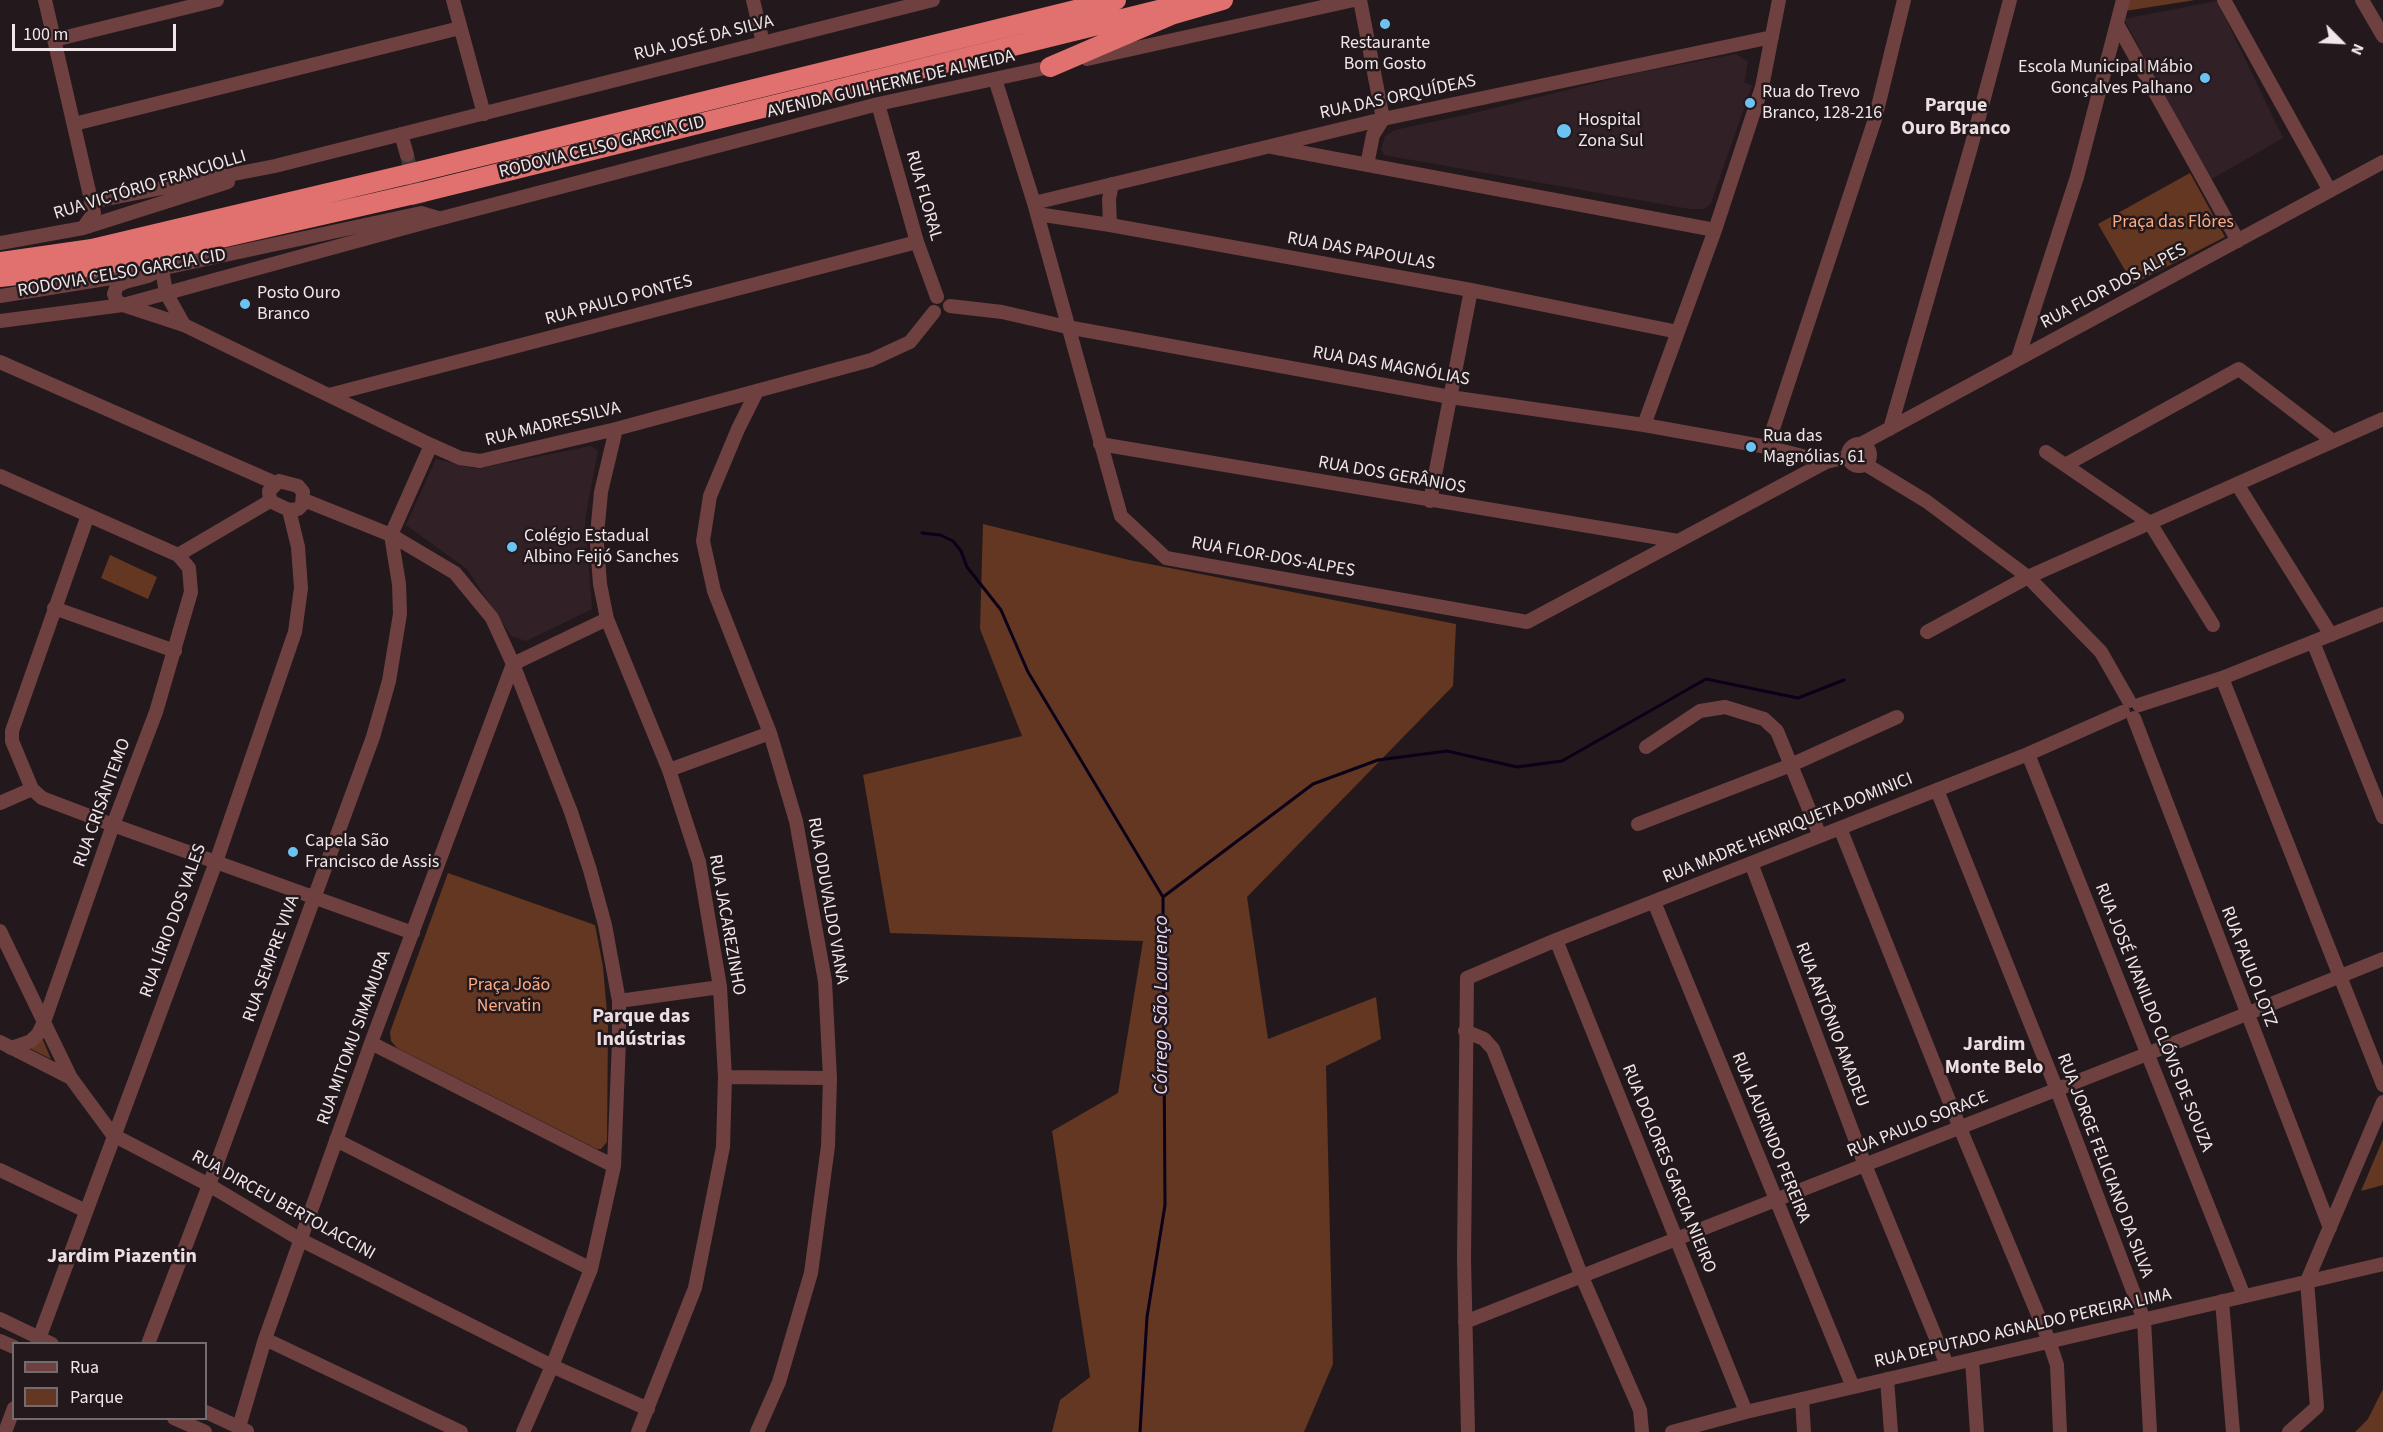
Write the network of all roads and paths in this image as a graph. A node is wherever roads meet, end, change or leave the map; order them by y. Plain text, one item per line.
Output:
1 (45, 0) edge
2 (217, 0) edge
3 (453, 0) edge
4 (753, 0) edge
5 (933, 0) edge
6 (1116, 0) edge
7 (1199, 0) edge
8 (1223, 0) edge
9 (1354, 0) edge
10 (1360, 0) edge
11 (1779, 0) edge
12 (1904, 0) edge
13 (2010, 0) edge
14 (2123, 0) edge
15 (2224, 0) edge
16 (2362, 0) edge
17 (2117, 24) junction
18 (460, 28) junction
19 (2383, 36) edge
20 (1772, 37) junction
21 (54, 40) junction
22 (763, 43) junction
23 (1050, 67) junction
24 (995, 79) junction
25 (878, 104) junction
26 (484, 114) junction
27 (1383, 119) junction
28 (74, 124) junction
29 (401, 134) junction
30 (1266, 146) junction
31 (407, 155) tunnel mouth
32 (2383, 162) edge
33 (1367, 165) junction
34 (275, 166) junction
35 (1112, 184) junction
36 (2330, 191) junction
37 (91, 202) junction
38 (1036, 208) junction
39 (421, 213) junction
40 (1110, 225) junction
41 (83, 228) junction
42 (1715, 230) junction
43 (2238, 241) junction
44 (917, 242) junction
45 (0, 243) edge
46 (0, 262) edge
47 (162, 269) junction
48 (0, 277) edge
49 (1471, 290) junction
50 (166, 293) junction
51 (0, 296) edge
52 (937, 297) junction
53 (123, 305) junction
54 (950, 306) junction
55 (934, 312) junction
56 (0, 321) edge
57 (184, 325) junction
58 (1067, 327) junction
59 (1678, 332) junction
60 (2018, 358) junction
61 (0, 362) edge
62 (757, 391) junction
63 (329, 395) junction
64 (1450, 397) junction
65 (2383, 418) edge
66 (1644, 425) junction
67 (616, 429) junction
68 (1890, 429) junction
69 (2332, 441) junction
70 (1100, 444) junction
71 (1861, 444) junction
72 (431, 445) junction
73 (1767, 447) junction
74 (2046, 452) dead end
75 (1848, 457) junction
76 (1826, 462) junction
77 (1864, 464) junction
78 (2067, 465) junction
79 (0, 476) edge
80 (275, 483) junction
81 (2237, 484) junction
82 (304, 500) junction
83 (270, 501) junction
84 (1430, 501) junction
85 (289, 510) junction
86 (88, 515) junction
87 (2150, 523) junction
88 (391, 535) junction
89 (1678, 541) junction
90 (178, 555) junction
91 (2028, 577) junction
92 (54, 608) junction
93 (2383, 614) edge
94 (607, 619) junction
95 (2213, 625) dead end
96 (1927, 632) dead end
97 (2331, 635) junction
98 (2313, 642) junction
99 (175, 651) junction
100 (513, 664) junction
101 (2222, 678) junction
102 (2131, 709) junction
103 (1897, 717) dead end
104 (770, 732) junction
105 (1646, 747) dead end
106 (2028, 754) junction
107 (1791, 765) junction
108 (669, 770) junction
109 (32, 789) junction
110 (1937, 790) junction
111 (0, 803) edge
112 (2383, 818) edge
113 (1638, 824) dead end
114 (113, 825) junction
115 (1840, 828) junction
116 (1820, 836) junction
117 (216, 862) junction
118 (1751, 863) junction
119 (314, 897) junction
120 (1654, 902) junction
121 (0, 931) edge
122 (413, 933) junction
123 (1556, 940) junction
124 (2383, 959) edge
125 (2339, 977) junction
126 (720, 987) junction
127 (618, 1001) junction
128 (2247, 1014) junction
129 (44, 1022) junction
130 (1465, 1031) junction
131 (371, 1043) junction
132 (5, 1045) edge
133 (2147, 1054) junction
134 (725, 1077) junction
135 (71, 1078) junction
136 (830, 1078) junction
137 (2383, 1085) edge
138 (2056, 1090) junction
139 (2383, 1102) edge
140 (1960, 1128) junction
141 (113, 1135) junction
142 (336, 1140) junction
143 (1865, 1165) junction
144 (614, 1166) junction
145 (0, 1170) edge
146 (209, 1185) junction
147 (1776, 1200) junction
148 (86, 1211) junction
149 (2330, 1228) junction
150 (301, 1240) junction
151 (1677, 1240) junction
152 (2383, 1264) edge
153 (591, 1269) junction
154 (1582, 1277) junction
155 (2307, 1281) junction
156 (2244, 1296) junction
157 (2222, 1301) junction
158 (0, 1319) edge
159 (2144, 1320) junction
160 (1465, 1322) junction
161 (265, 1339) junction
162 (2049, 1341) junction
163 (43, 1342) edge
164 (149, 1342) edge
165 (1972, 1360) junction
166 (1947, 1365) junction
167 (552, 1366) junction
168 (1887, 1379) junction
169 (1853, 1387) junction
170 (1802, 1399) junction
171 (648, 1409) junction
172 (1746, 1412) junction
173 (12, 1413) edge
174 (207, 1413) edge
175 (176, 1420) edge
176 (1717, 1426) edge
177 (240, 1431) edge
178 (5, 1432) edge
179 (205, 1432) edge
180 (461, 1432) edge
181 (523, 1432) edge
182 (638, 1432) edge
183 (757, 1432) edge
184 (1468, 1432) edge
185 (1642, 1432) edge
186 (1672, 1432) edge
187 (1804, 1432) edge
188 (1892, 1432) edge
189 (1977, 1432) edge
190 (2061, 1432) edge
191 (2150, 1432) edge
192 (2233, 1432) edge
193 (2289, 1432) edge

1 - 21 street
2 - 21 street
3 - 18 street
4 - 22 street
5 - 22 street, RUA JOSÉ DA SILVA
6 - 46 highway, RODOVIA CELSO GARCIA CID
7 - 48 highway, RODOVIA CELSO GARCIA CID
8 - 23 highway
9 - 23 street, AVENIDA GUILHERME DE ALMEIDA
10 - 27 street
11 - 20 street
12 - 73 street
13 - 68 street
14 - 17 street
15 - 36 street
16 - 19 street
17 - 43 street
17 - 60 street
18 - 26 street
18 - 28 street
20 - 27 street, RUA DAS ORQUÍDEAS
20 - 42 street
21 - 28 street
22 - 26 street, RUA JOSÉ DA SILVA
23 - 24 street, AVENIDA GUILHERME DE ALMEIDA
24 - 25 street, AVENIDA GUILHERME DE ALMEIDA
24 - 38 street, RUA FLOR-DOS-ALPES
25 - 39 street, AVENIDA GUILHERME DE ALMEIDA
25 - 44 street, RUA FLORAL
26 - 29 street, RUA VICTÓRIO FRANCIOLLI
27 - 30 street, RUA DAS ORQUÍDEAS
27 - 33 street
28 - 37 street
29 - 31 street
29 - 34 street, RUA VICTÓRIO FRANCIOLLI
30 - 33 street
30 - 35 street, RUA DAS ORQUÍDEAS
32 - 36 street, RUA FLOR DOS ALPES
33 - 42 street
34 - 37 street, RUA VICTÓRIO FRANCIOLLI
34 - 41 street, RUA VICTÓRIO FRANCIOLLI
35 - 38 street, RUA DAS ORQUÍDEAS
35 - 40 street
36 - 43 street, RUA FLOR DOS ALPES
37 - 41 street
38 - 40 street, RUA DAS PAPOULAS
38 - 58 street, RUA FLOR-DOS-ALPES
39 - 47 street, RODOVIA CELSO GARCIA CID
39 - 50 street
40 - 49 street, RUA DAS PAPOULAS
41 - 45 street, RUA VICTÓRIO FRANCIOLLI
42 - 59 street
43 - 60 street, RUA FLOR DOS ALPES
44 - 52 street, RUA FLORAL
44 - 63 street, RUA PAULO PONTES
47 - 50 street
47 - 51 street, RODOVIA CELSO GARCIA CID
47 - 53 street
49 - 59 street, RUA DAS PAPOULAS
49 - 64 street
50 - 53 street
50 - 57 street
52 - 54 street
52 - 55 street
53 - 56 street
53 - 57 street, RUA MADRESSILVA
54 - 55 street
54 - 58 street, RUA DAS MAGNÓLIAS
55 - 62 street, RUA MADRESSILVA
57 - 63 street, RUA MADRESSILVA
58 - 64 street, RUA DAS MAGNÓLIAS
58 - 70 street, RUA FLOR-DOS-ALPES
59 - 66 street
60 - 68 street, RUA FLOR DOS ALPES
61 - 80 street
62 - 67 street, RUA MADRESSILVA
62 - 104 street, RUA ODUVALDO VIANA
63 - 72 street, RUA MADRESSILVA
64 - 66 street, RUA DAS MAGNÓLIAS
64 - 84 street
65 - 69 street
66 - 73 street, RUA DAS MAGNÓLIAS
67 - 72 street, RUA MADRESSILVA
67 - 94 street, RUA JACAREZINHO
68 - 71 street, RUA FLOR DOS ALPES
69 - 78 street
69 - 81 street
70 - 84 street, RUA DOS GERÂNIOS
70 - 89 street, RUA FLOR-DOS-ALPES
71 - 75 street
71 - 77 street
72 - 88 street
73 - 76 street, RUA DAS MAGNÓLIAS
74 - 78 street
75 - 76 street, RUA FLOR-DOS-ALPES
75 - 77 street
76 - 89 street, RUA FLOR-DOS-ALPES
77 - 91 street, RUA PAULO LOTZ
78 - 87 street
79 - 86 street
80 - 82 street
80 - 83 street
81 - 87 street
81 - 97 street
82 - 85 street
82 - 88 street
83 - 85 street
83 - 90 street
84 - 89 street, RUA DOS GERÂNIOS
85 - 117 street, RUA LÍRIO DOS VALES
86 - 90 street
86 - 92 street
87 - 91 street
87 - 95 street
88 - 100 street
88 - 119 street, RUA SEMPRE VIVA
90 - 99 street, RUA CRISÂNTEMO
91 - 96 street
91 - 102 street, RUA PAULO LOTZ
92 - 99 street
92 - 109 street
93 - 97 street, RUA MADRE HENRIQUETA DOMINICI
94 - 100 street
94 - 108 street, RUA JACAREZINHO
97 - 98 street, RUA MADRE HENRIQUETA DOMINICI
98 - 101 street, RUA MADRE HENRIQUETA DOMINICI
98 - 112 street
99 - 114 street, RUA CRISÂNTEMO
100 - 122 street, RUA MITOMU SIMAMURA
100 - 127 street
101 - 102 street, RUA MADRE HENRIQUETA DOMINICI
101 - 125 street
102 - 106 street, RUA MADRE HENRIQUETA DOMINICI
102 - 128 street, RUA PAULO LOTZ
103 - 107 street
104 - 108 street
104 - 136 street, RUA ODUVALDO VIANA
105 - 107 street
106 - 110 street, RUA MADRE HENRIQUETA DOMINICI
106 - 133 street, RUA JOSÉ IVANILDO CLÓVIS DE SOUZA
107 - 113 street
107 - 116 street
108 - 126 street, RUA JACAREZINHO
109 - 111 street
109 - 114 street
110 - 115 street, RUA MADRE HENRIQUETA DOMINICI
110 - 138 street, RUA JORGE FELICIANO DA SILVA
114 - 117 street
114 - 129 street, RUA CRISÂNTEMO
115 - 116 street, RUA MADRE HENRIQUETA DOMINICI
115 - 140 street
116 - 118 street, RUA MADRE HENRIQUETA DOMINICI
117 - 119 street
117 - 141 street, RUA LÍRIO DOS VALES
118 - 120 street, RUA MADRE HENRIQUETA DOMINICI
118 - 143 street, RUA ANTÔNIO AMADEU
119 - 122 street
119 - 146 street, RUA SEMPRE VIVA
120 - 123 street, RUA MADRE HENRIQUETA DOMINICI
120 - 147 street, RUA LAURINDO PEREIRA
121 - 129 street, RUA DIRCEU BERTOLACCINI
122 - 131 street, RUA MITOMU SIMAMURA
123 - 130 street, RUA MADRE HENRIQUETA DOMINICI
123 - 151 street, RUA DOLORES GARCIA NIEIRO
124 - 125 street, RUA PAULO SORACE
125 - 128 street, RUA PAULO SORACE
125 - 137 street
126 - 127 street
126 - 134 street, RUA JACAREZINHO
127 - 144 street
128 - 133 street, RUA PAULO SORACE
128 - 149 street, RUA PAULO LOTZ
129 - 132 street, RUA CRISÂNTEMO
129 - 135 street, RUA DIRCEU BERTOLACCINI
130 - 154 street
130 - 160 street
131 - 142 street, RUA MITOMU SIMAMURA
131 - 144 street
132 - 135 street
133 - 138 street, RUA PAULO SORACE
133 - 156 street, RUA JOSÉ IVANILDO CLÓVIS DE SOUZA
134 - 136 street
134 - 171 street, RUA JACAREZINHO
135 - 141 street, RUA DIRCEU BERTOLACCINI
136 - 183 street, RUA ODUVALDO VIANA
138 - 140 street, RUA PAULO SORACE
138 - 159 street, RUA JORGE FELICIANO DA SILVA
139 - 149 street
140 - 143 street, RUA PAULO SORACE
140 - 162 street
141 - 146 street, RUA DIRCEU BERTOLACCINI
141 - 148 street, RUA LÍRIO DOS VALES
142 - 150 street, RUA MITOMU SIMAMURA
142 - 153 street
143 - 147 street, RUA PAULO SORACE
143 - 166 street, RUA ANTÔNIO AMADEU
144 - 153 street
145 - 148 street
146 - 150 street, RUA DIRCEU BERTOLACCINI
146 - 164 street, RUA SEMPRE VIVA
147 - 151 street, RUA PAULO SORACE
147 - 169 street, RUA LAURINDO PEREIRA
148 - 163 street, RUA LÍRIO DOS VALES
149 - 155 street
150 - 161 street, RUA MITOMU SIMAMURA
150 - 167 street, RUA DIRCEU BERTOLACCINI
151 - 154 street, RUA PAULO SORACE
151 - 172 street, RUA DOLORES GARCIA NIEIRO
152 - 155 street, RUA DEPUTADO AGNALDO PEREIRA LIMA
153 - 167 street
154 - 160 street, RUA PAULO SORACE
154 - 185 street
155 - 156 street, RUA DEPUTADO AGNALDO PEREIRA LIMA
155 - 193 street
156 - 157 street, RUA DEPUTADO AGNALDO PEREIRA LIMA
157 - 159 street, RUA DEPUTADO AGNALDO PEREIRA LIMA
157 - 192 street
158 - 163 street
159 - 162 street, RUA DEPUTADO AGNALDO PEREIRA LIMA
159 - 191 street, RUA JORGE FELICIANO DA SILVA
160 - 184 street
161 - 177 street, RUA MITOMU SIMAMURA
161 - 180 street
162 - 165 street, RUA DEPUTADO AGNALDO PEREIRA LIMA
162 - 190 street
165 - 166 street, RUA DEPUTADO AGNALDO PEREIRA LIMA
165 - 189 street
166 - 168 street, RUA DEPUTADO AGNALDO PEREIRA LIMA
167 - 171 street, RUA DIRCEU BERTOLACCINI
167 - 181 street
168 - 169 street, RUA DEPUTADO AGNALDO PEREIRA LIMA
168 - 188 street
169 - 170 street, RUA DEPUTADO AGNALDO PEREIRA LIMA
170 - 172 street, RUA DEPUTADO AGNALDO PEREIRA LIMA
170 - 187 street
171 - 182 street, RUA JACAREZINHO
172 - 176 street, RUA DEPUTADO AGNALDO PEREIRA LIMA
173 - 178 street
174 - 177 street
175 - 179 street
176 - 186 street, RUA DEPUTADO AGNALDO PEREIRA LIMA

